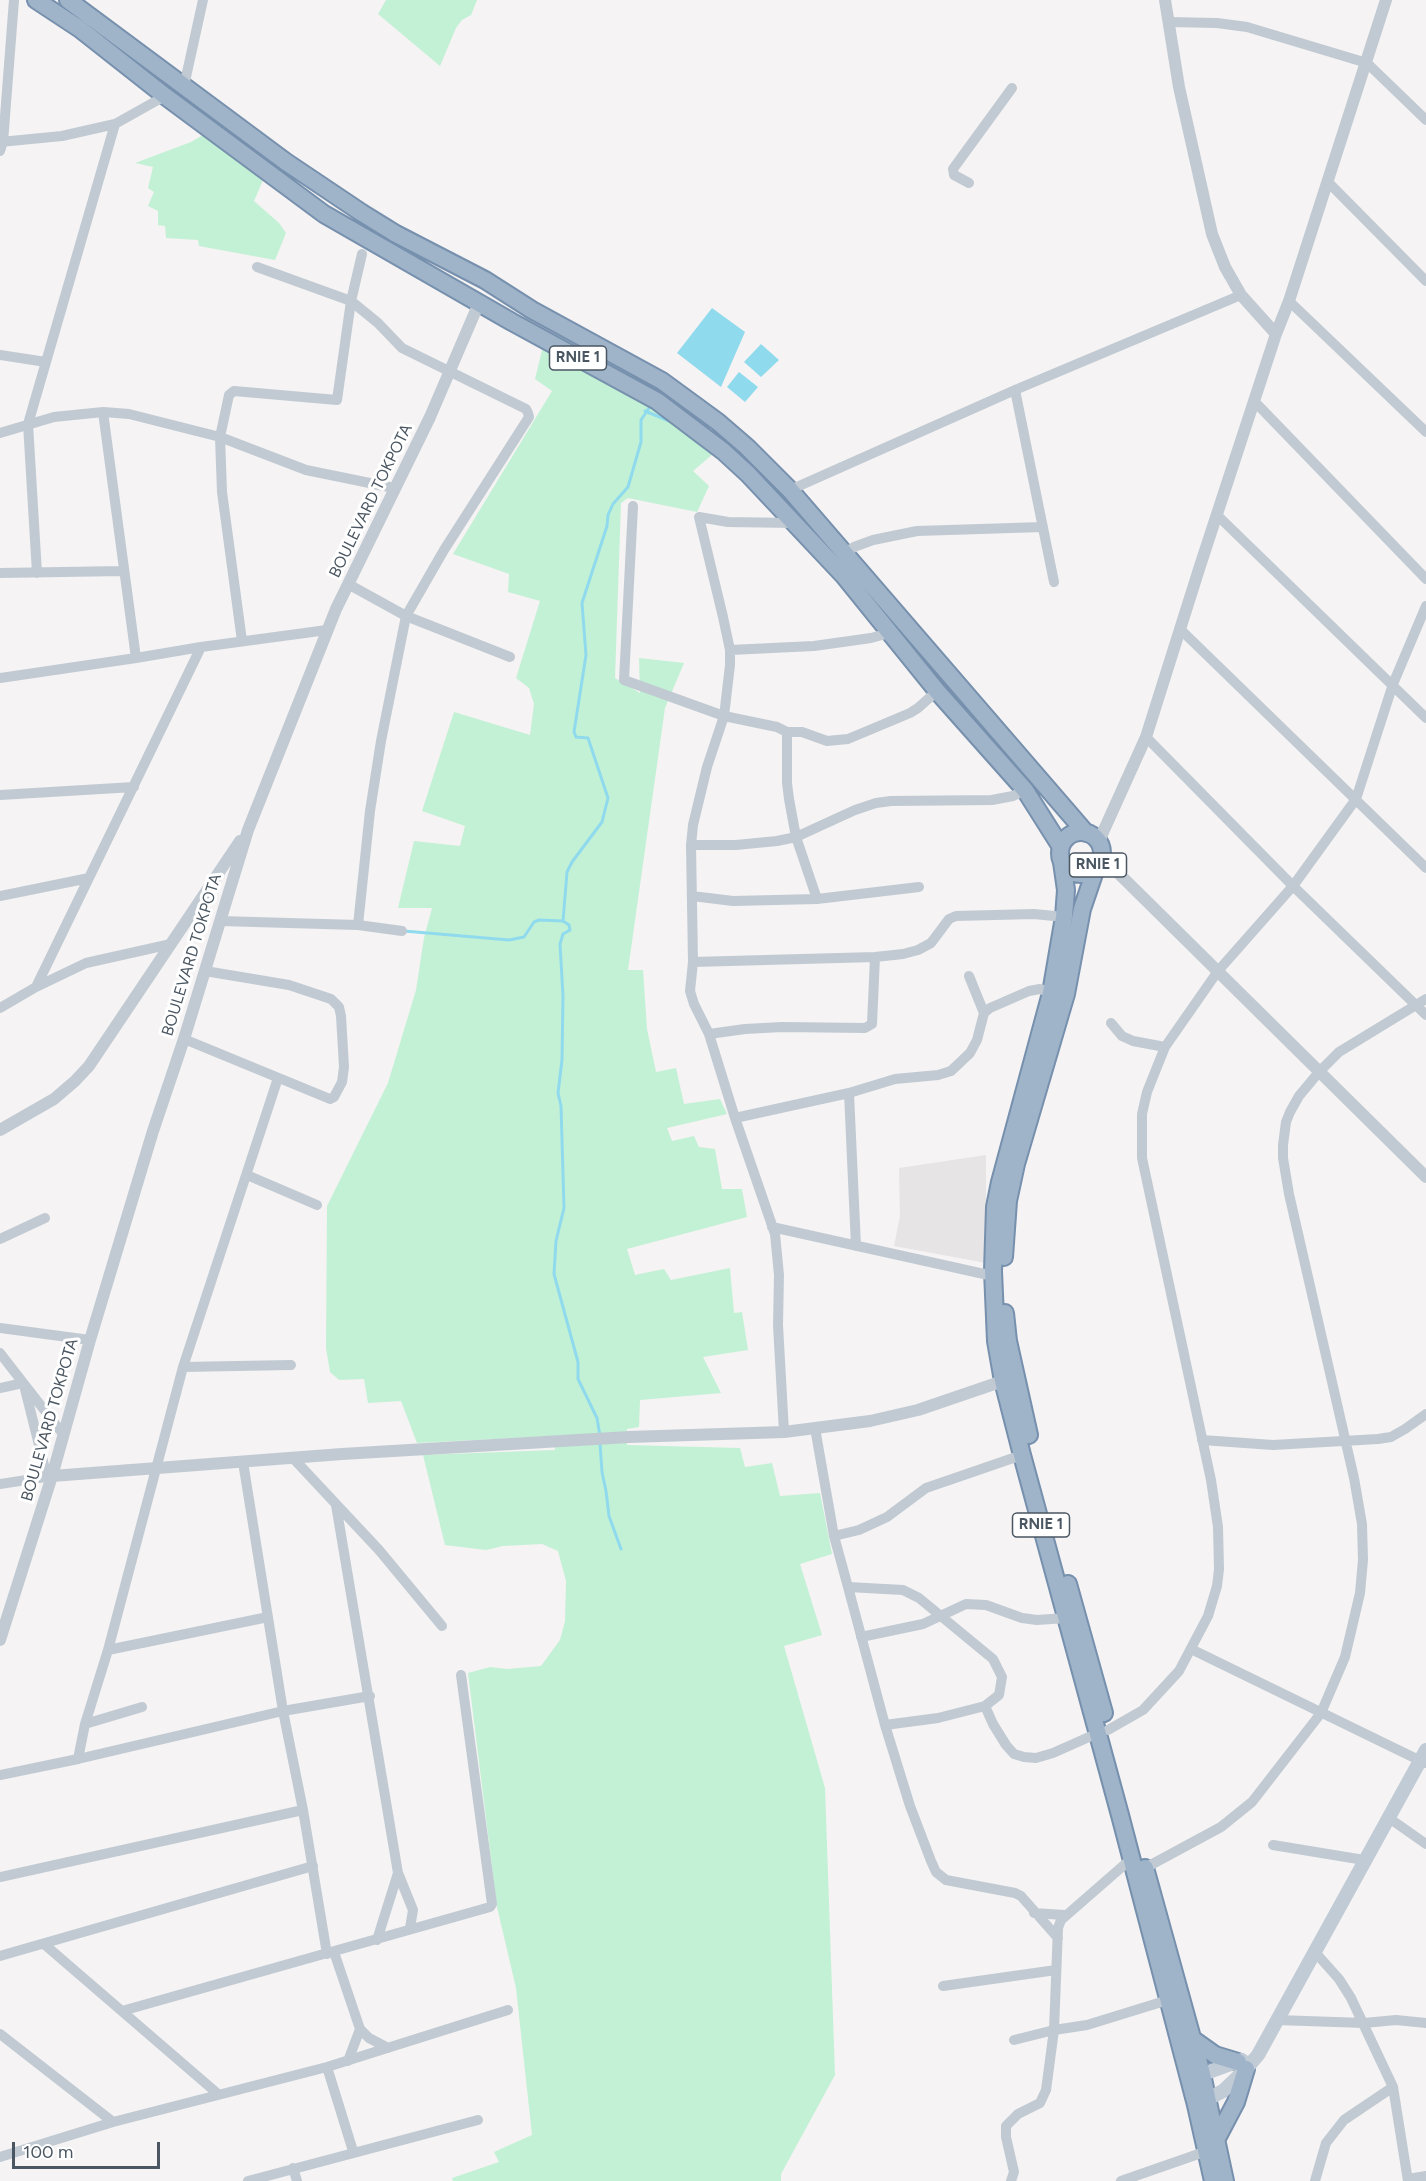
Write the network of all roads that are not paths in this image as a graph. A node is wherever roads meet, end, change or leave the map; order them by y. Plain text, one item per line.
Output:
1 (14, 0) edge
2 (36, 0) edge
3 (68, 0) edge
4 (203, 0) edge
5 (1166, 0) edge
6 (1386, 0) edge
7 (1168, 22) junction
8 (1367, 63) junction
9 (184, 86) junction
10 (1012, 88) dead end
11 (165, 96) junction
12 (1426, 120) edge
13 (115, 124) junction
14 (1, 145) edge
15 (1328, 182) junction
16 (969, 183) dead end
17 (362, 254) dead end
18 (258, 267) dead end
19 (1426, 281) edge
20 (1241, 295) junction
21 (351, 301) junction
22 (1289, 301) junction
23 (479, 303) junction
24 (1276, 334) junction
25 (0, 354) edge
26 (46, 362) junction
27 (451, 371) junction
28 (1015, 390) junction
29 (1255, 402) junction
30 (103, 412) junction
31 (28, 424) junction
32 (1426, 432) edge
33 (0, 433) edge
34 (220, 437) junction
35 (394, 488) junction
36 (790, 490) junction
37 (633, 506) dead end
38 (1217, 515) junction
39 (794, 523) junction
40 (1043, 527) junction
41 (846, 553) junction
42 (124, 572) junction
43 (0, 573) edge
44 (37, 573) junction
45 (1426, 579) edge
46 (1054, 582) dead end
47 (348, 584) junction
48 (1426, 606) edge
49 (406, 616) junction
50 (327, 630) junction
51 (1181, 630) junction
52 (889, 633) junction
53 (242, 641) junction
54 (201, 647) junction
55 (730, 650) junction
56 (510, 657) dead end
57 (136, 658) junction
58 (0, 678) edge
59 (1393, 684) junction
60 (937, 692) junction
61 (724, 716) junction
62 (1426, 718) edge
63 (788, 732) junction
64 (1146, 737) junction
65 (134, 787) junction
66 (1025, 790) junction
67 (0, 795) edge
68 (1356, 799) junction
69 (248, 830) junction
70 (796, 837) junction
71 (692, 844) junction
72 (1095, 850) junction
73 (1062, 854) junction
74 (1426, 868) edge
75 (89, 878) junction
76 (1293, 886) junction
77 (919, 888) dead end
78 (0, 896) edge
79 (692, 896) junction
80 (817, 899) junction
81 (1064, 917) junction
82 (220, 921) junction
83 (358, 925) junction
84 (402, 931) dead end
85 (171, 944) junction
86 (875, 957) junction
87 (693, 962) junction
88 (205, 971) junction
89 (1218, 972) junction
90 (969, 976) dead end
91 (36, 987) junction
92 (1051, 993) junction
93 (1426, 999) edge
94 (1416, 1005) junction
95 (0, 1008) edge
96 (984, 1012) junction
97 (1426, 1015) edge
98 (1111, 1023) dead end
99 (709, 1034) junction
100 (184, 1039) junction
101 (1165, 1047) junction
102 (1319, 1072) junction
103 (278, 1078) junction
104 (849, 1093) junction
105 (735, 1118) junction
106 (0, 1130) edge
107 (247, 1175) junction
108 (1426, 1178) edge
109 (317, 1205) dead end
110 (45, 1218) dead end
111 (772, 1227) junction
112 (0, 1239) edge
113 (856, 1246) junction
114 (993, 1276) junction
115 (0, 1328) edge
116 (90, 1340) junction
117 (0, 1353) edge
118 (291, 1365) dead end
119 (183, 1367) junction
120 (1003, 1381) junction
121 (23, 1383) junction
122 (0, 1388) edge
123 (1426, 1414) edge
124 (815, 1428) junction
125 (784, 1432) junction
126 (63, 1434) junction
127 (1202, 1440) junction
128 (1344, 1440) junction
129 (1022, 1455) junction
130 (292, 1457) junction
131 (243, 1462) junction
132 (156, 1467) junction
133 (50, 1476) junction
134 (0, 1484) edge
135 (336, 1504) junction
136 (834, 1536) junction
137 (848, 1587) junction
138 (941, 1616) junction
139 (268, 1617) junction
140 (1066, 1618) junction
141 (442, 1626) dead end
142 (861, 1637) junction
143 (0, 1638) edge
144 (1191, 1648) junction
145 (108, 1650) junction
146 (461, 1675) dead end
147 (370, 1696) junction
148 (986, 1706) junction
149 (142, 1707) dead end
150 (283, 1711) junction
151 (1321, 1713) junction
152 (86, 1724) junction
153 (885, 1725) junction
154 (1103, 1732) junction
155 (78, 1759) junction
156 (1424, 1759) edge
157 (0, 1775) edge
158 (303, 1810) junction
159 (1389, 1818) junction
160 (1426, 1844) edge
161 (1273, 1845) dead end
162 (1364, 1860) junction
163 (1138, 1863) junction
164 (312, 1866) junction
165 (398, 1873) junction
166 (0, 1877) edge
167 (1034, 1913) junction
168 (1064, 1915) junction
169 (410, 1928) junction
170 (1058, 1938) junction
171 (377, 1940) junction
172 (45, 1944) junction
173 (1314, 1951) junction
174 (331, 1953) junction
175 (0, 1956) edge
176 (1056, 1970) junction
177 (943, 1986) dead end
178 (1168, 2000) junction
179 (508, 2010) dead end
180 (122, 2011) junction
181 (1277, 2020) junction
182 (1364, 2023) junction
183 (1426, 2023) edge
184 (360, 2029) junction
185 (1054, 2030) junction
186 (0, 2034) edge
187 (1191, 2037) junction
188 (1014, 2040) dead end
189 (388, 2048) junction
190 (348, 2061) junction
191 (1242, 2065) junction
192 (327, 2067) junction
193 (1196, 2077) junction
194 (1393, 2087) junction
195 (218, 2094) junction
196 (1202, 2102) junction
197 (478, 2120) dead end
198 (113, 2122) junction
199 (1211, 2146) junction
200 (353, 2151) junction
201 (0, 2157) edge
202 (293, 2168) junction
203 (1142, 2176) edge
204 (1426, 2176) edge
205 (1408, 2180) edge
206 (248, 2181) edge
207 (297, 2181) edge
208 (1011, 2181) edge
209 (1121, 2181) edge
210 (1213, 2181) edge
211 (1225, 2181) edge
212 (1315, 2181) edge

1 - 14 street
2 - 11 highway, RNIE 1
3 - 9 highway, RNIE 1
4 - 9 street
5 - 7 street
6 - 8 street
7 - 8 street
7 - 20 street
8 - 12 street
8 - 15 street
9 - 36 highway, RNIE 1
10 - 16 street
11 - 13 street
11 - 23 highway, RNIE 1
13 - 14 street
13 - 26 street
15 - 19 street
15 - 22 street
17 - 21 street
18 - 21 street
20 - 24 street
20 - 28 street
21 - 27 street
21 - 34 street
22 - 24 street
22 - 32 street
23 - 27 street, BOULEVARD TOKPOTA
23 - 39 highway, RNIE 1
24 - 29 street
25 - 26 street
26 - 31 street
27 - 35 street, BOULEVARD TOKPOTA
27 - 49 street
28 - 36 street
28 - 40 street
29 - 38 street
29 - 45 street
30 - 31 street
30 - 34 street
30 - 42 street
31 - 33 street
31 - 44 street
34 - 35 street
34 - 53 street
35 - 47 street, BOULEVARD TOKPOTA
36 - 41 highway, RNIE 1
37 - 61 street
38 - 51 street
38 - 59 street
39 - 52 highway, RNIE 1
39 - 55 street
40 - 41 street
40 - 46 street
41 - 72 highway, RNIE 1
42 - 44 street
42 - 57 street
43 - 44 street
47 - 49 street
47 - 50 street, BOULEVARD TOKPOTA
48 - 59 street
49 - 56 street
49 - 83 street
50 - 53 street
50 - 69 street, BOULEVARD TOKPOTA
51 - 64 street
51 - 68 street
52 - 55 street
52 - 60 highway, RNIE 1
53 - 54 street
54 - 57 street
54 - 65 street
55 - 61 street
57 - 58 street
59 - 62 street
59 - 68 street
60 - 63 street
60 - 66 highway, RNIE 1
61 - 63 street
61 - 71 street
63 - 70 street
64 - 72 street
64 - 76 street
65 - 67 street
65 - 75 street
66 - 70 street
66 - 73 highway, RNIE 1
68 - 74 street
68 - 76 street
69 - 82 street, BOULEVARD TOKPOTA
69 - 85 street
70 - 71 street
70 - 80 street
71 - 79 street
72 - 73 highway, RNIE 1
72 - 73 highway, RNIE 1
72 - 89 street
72 - 154 highway, RNIE 1
73 - 81 highway, RNIE 1
75 - 78 street
75 - 91 street
76 - 89 street
76 - 94 street
77 - 80 street
79 - 80 street
79 - 87 street
81 - 86 street
81 - 92 highway, RNIE 1
82 - 83 street
82 - 88 street, BOULEVARD TOKPOTA
83 - 84 street
85 - 91 street
85 - 106 street
86 - 87 street
86 - 99 street
87 - 99 street
88 - 100 street, BOULEVARD TOKPOTA
88 - 103 street
89 - 101 street
89 - 102 street
90 - 96 street
91 - 95 street
92 - 96 street
92 - 114 highway, RNIE 1
93 - 94 street
94 - 97 street
94 - 102 street
96 - 104 street
98 - 101 street
99 - 105 street
100 - 103 street
100 - 116 street, BOULEVARD TOKPOTA
101 - 127 street
102 - 108 street
102 - 128 street
103 - 107 street
104 - 105 street
104 - 113 street
105 - 111 street
107 - 109 street
107 - 119 street
110 - 112 street
111 - 113 street
111 - 125 street
113 - 114 street
114 - 120 highway, RNIE 1
115 - 116 street
116 - 126 street, BOULEVARD TOKPOTA
117 - 121 street
118 - 119 street
119 - 132 street
120 - 124 street
120 - 129 highway, RNIE 1
121 - 122 street
121 - 126 street
121 - 133 street
123 - 128 street
124 - 125 street
124 - 136 street
125 - 130 street
126 - 133 street, BOULEVARD TOKPOTA
127 - 128 street
127 - 144 street
128 - 151 street
129 - 136 street
129 - 140 highway, RNIE 1
130 - 131 street
130 - 135 street
131 - 132 street
131 - 139 street
132 - 133 street
132 - 145 street
133 - 134 street
133 - 143 street, BOULEVARD TOKPOTA
135 - 141 street
135 - 147 street
136 - 137 street
137 - 138 street
137 - 142 street
138 - 140 street
138 - 142 street
138 - 148 street
139 - 145 street
139 - 150 street
140 - 154 highway, RNIE 1
142 - 153 street
144 - 151 street
144 - 154 street
145 - 152 street
146 - 169 street
147 - 150 street
147 - 165 street
148 - 153 street
148 - 154 street
149 - 152 street
150 - 155 street
150 - 158 street
151 - 156 street
151 - 163 street
152 - 155 street
153 - 167 street
154 - 163 highway, RNIE 1
155 - 157 street
156 - 159 main road
158 - 164 street
158 - 166 street
159 - 160 street
159 - 162 main road
161 - 162 street
162 - 173 main road
163 - 168 street
163 - 178 highway, RNIE 1
163 - 187 highway, RNIE 1
164 - 172 street
164 - 174 street
165 - 169 street
165 - 171 street
167 - 168 street
167 - 170 street
168 - 170 street
169 - 171 street
170 - 176 street
171 - 174 street
172 - 175 street
172 - 180 street
173 - 181 main road
173 - 182 street
174 - 180 street
174 - 184 street
176 - 177 street
176 - 185 street
178 - 185 street
178 - 193 highway, RNIE 1
179 - 189 street
180 - 195 street
181 - 182 street
181 - 191 main road
182 - 183 street
182 - 194 street
184 - 189 street
184 - 190 street
185 - 188 street
185 - 208 street
186 - 198 street
187 - 191 highway
187 - 193 highway, RNIE 1
189 - 190 street
190 - 192 street
191 - 193 main road
191 - 196 main road
191 - 199 highway
192 - 195 street
192 - 200 street
193 - 196 highway, RNIE 1
194 - 205 street
194 - 212 street
195 - 198 street
196 - 199 highway, RNIE 1
197 - 200 street
198 - 201 street
199 - 203 street
199 - 210 highway, RNIE 1
199 - 211 highway, RNIE 1
200 - 202 street
202 - 206 street
202 - 207 street
203 - 209 street
204 - 205 street

